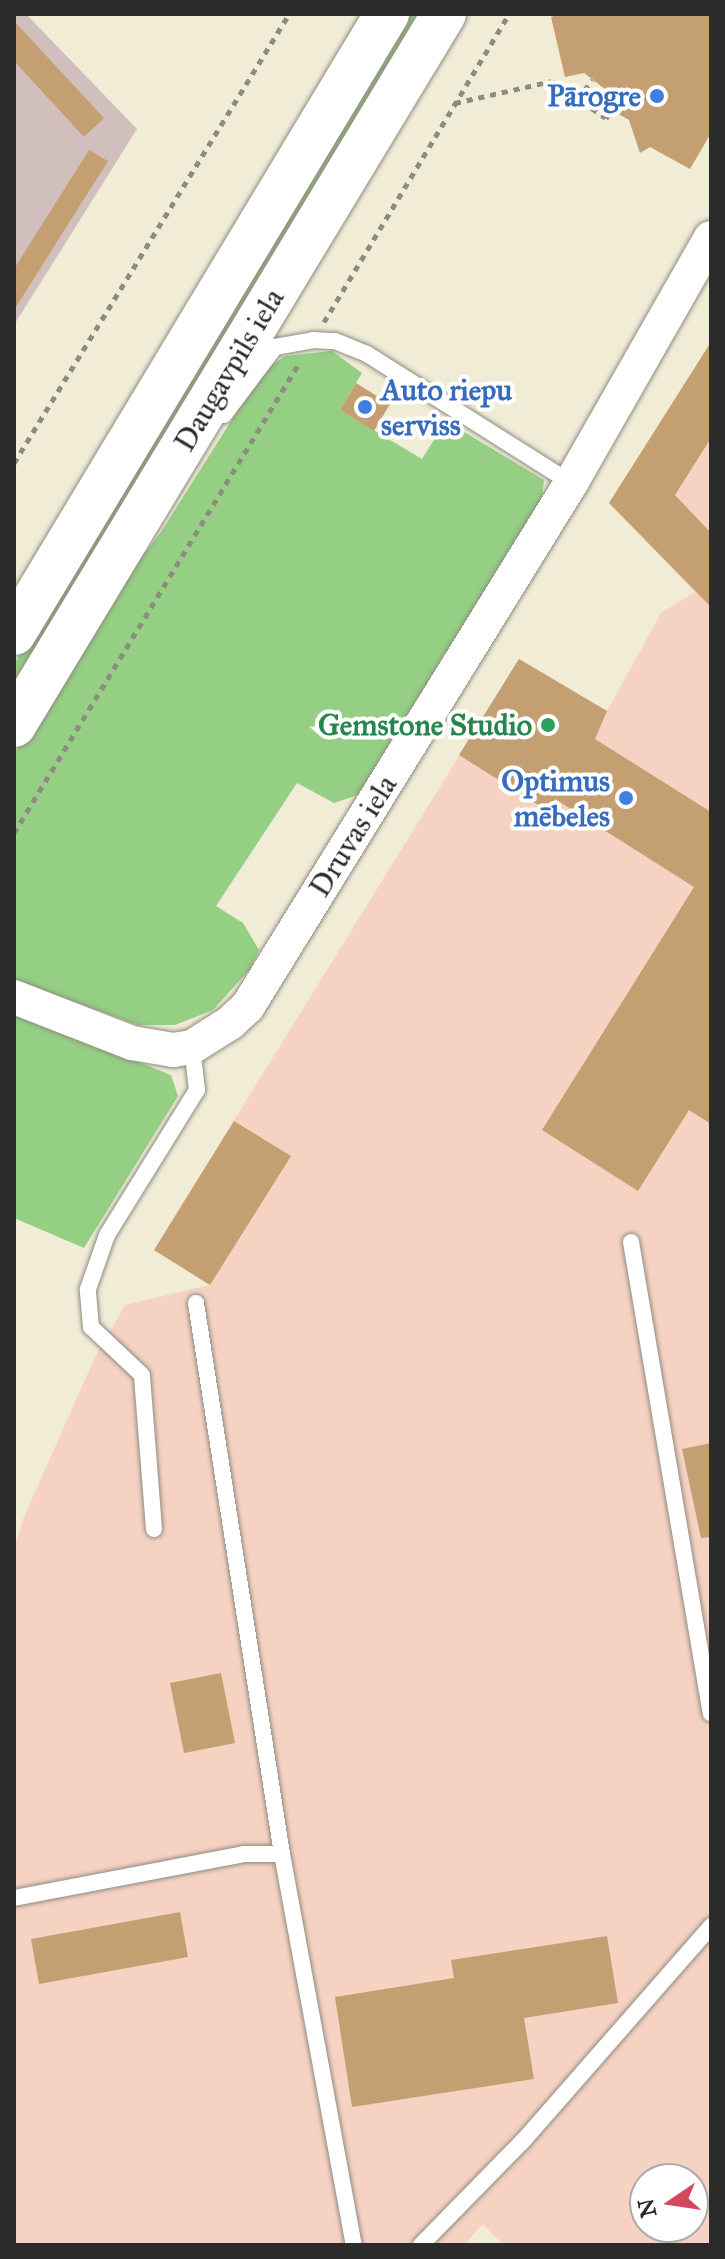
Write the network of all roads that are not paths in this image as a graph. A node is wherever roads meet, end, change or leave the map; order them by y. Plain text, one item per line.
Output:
1 (387, 14) edge
2 (444, 14) edge
3 (711, 238) edge
4 (191, 433) junction
5 (571, 483) junction
6 (14, 633) edge
7 (14, 725) edge
8 (14, 997) edge
9 (192, 1047) junction
10 (631, 1242) dead end
11 (196, 1303) dead end
12 (154, 1529) dead end
13 (711, 1713) edge
14 (282, 1854) junction
15 (14, 1898) edge
16 (711, 1926) edge
17 (354, 2245) edge
18 (421, 2245) edge

1 - 6 highway, Daugavpils iela
2 - 4 highway, Daugavpils iela
3 - 5 street, Druvas iela
4 - 5 lane
4 - 7 highway, Daugavpils iela
5 - 9 street, Druvas iela
8 - 9 street
9 - 12 lane
10 - 13 lane
11 - 14 lane
14 - 15 lane
14 - 17 lane
16 - 18 lane

